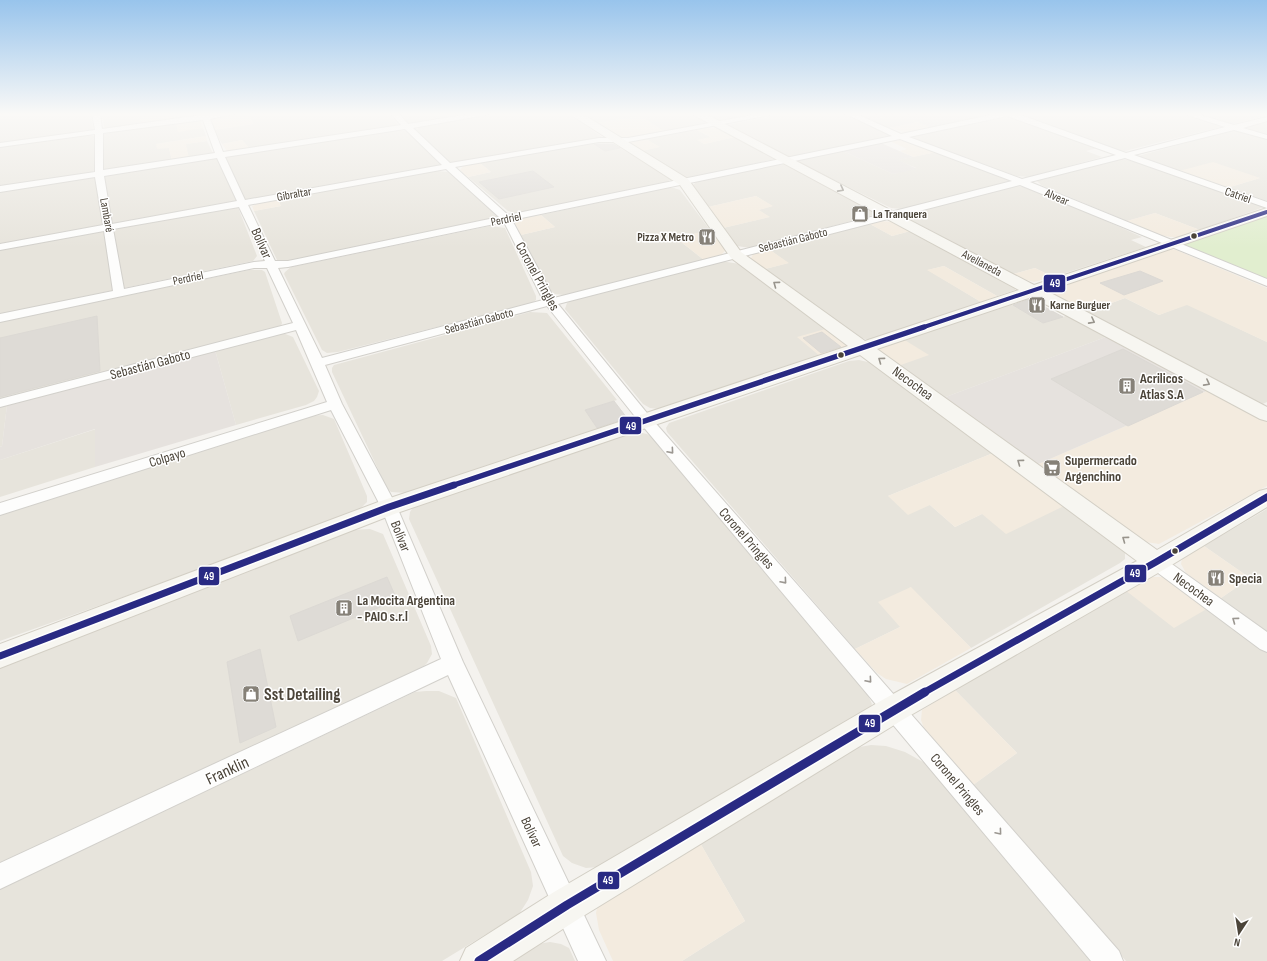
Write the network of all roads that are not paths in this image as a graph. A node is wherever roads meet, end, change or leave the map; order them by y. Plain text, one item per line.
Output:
1 (99, 158) edge
2 (208, 158) edge
3 (221, 158) edge
4 (439, 158) edge
5 (495, 158) edge
6 (644, 158) edge
7 (783, 158) edge
8 (797, 158) edge
9 (958, 158) edge
10 (1116, 158) edge
11 (1129, 158) edge
12 (787, 160) junction
13 (448, 166) junction
14 (99, 174) junction
15 (1019, 181) junction
16 (684, 182) junction
17 (0, 189) edge
18 (244, 203) junction
19 (1267, 205) edge
20 (1267, 212) edge
21 (891, 215) junction
22 (507, 219) junction
23 (109, 226) junction
24 (1170, 244) junction
25 (0, 247) edge
26 (736, 255) junction
27 (271, 265) junction
28 (1267, 283) edge
29 (1033, 290) junction
30 (119, 293) junction
31 (550, 302) junction
32 (0, 318) edge
33 (299, 325) junction
34 (863, 346) junction
35 (318, 363) junction
36 (0, 403) edge
37 (335, 404) junction
38 (1267, 415) edge
39 (646, 421) junction
40 (1267, 497) edge
41 (389, 507) junction
42 (0, 509) edge
43 (1156, 562) junction
44 (1267, 642) edge
45 (0, 656) edge
46 (453, 663) junction
47 (894, 709) junction
48 (0, 876) edge
49 (567, 905) junction
50 (479, 961) edge
51 (592, 961) edge
52 (1109, 961) edge

1 - 14 street, Lambaré
2 - 14 street
3 - 18 street, Bolívar
4 - 13 street, Coronel Pringles
5 - 13 street, Gibraltar
6 - 16 street, Necochea
7 - 12 street, Avellaneda
8 - 12 street, Perdriel
9 - 15 street, Alvear
10 - 15 street, Sebastián Gaboto
11 - 19 street, Catriel
12 - 16 street, Perdriel
12 -> 21 street, Avellaneda
13 - 18 street, Gibraltar
13 - 22 street, Coronel Pringles
14 - 17 street
14 - 23 street, Lambaré
15 - 21 street, Sebastián Gaboto
15 - 24 street, Alvear
16 - 22 street, Perdriel
16 - 26 street, Necochea
18 - 23 street, Gibraltar
18 - 27 street, Bolívar
20 - 24 street
21 - 26 street, Sebastián Gaboto
21 - 29 street, Avellaneda
22 - 27 street, Perdriel
22 - 31 street, Coronel Pringles
23 - 25 street, Gibraltar
23 - 30 street, Lambaré
24 - 28 street, Alvear
24 - 29 street
26 - 31 street, Sebastián Gaboto
34 -> 26 street, Necochea
27 - 30 street, Perdriel
27 - 33 street, Bolívar
29 - 34 street
29 -> 38 street, Avellaneda
30 - 32 street, Perdriel
31 - 35 street, Sebastián Gaboto
31 - 39 street, Coronel Pringles
33 - 35 street, Bolívar
33 - 36 street, Sebastián Gaboto
34 - 39 street
43 -> 34 street, Necochea
35 - 37 street, Bolívar
37 - 41 street, Bolívar
37 - 42 street, Colpayo
39 - 41 street
39 -> 47 street, Coronel Pringles
40 - 43 street
41 - 45 street
41 - 46 street, Bolívar
44 -> 43 street, Necochea
43 - 47 street
46 - 48 street, Franklin
46 - 49 street, Bolívar
47 - 49 street
47 -> 52 street, Coronel Pringles
49 - 50 street
49 - 51 street, Bolívar

